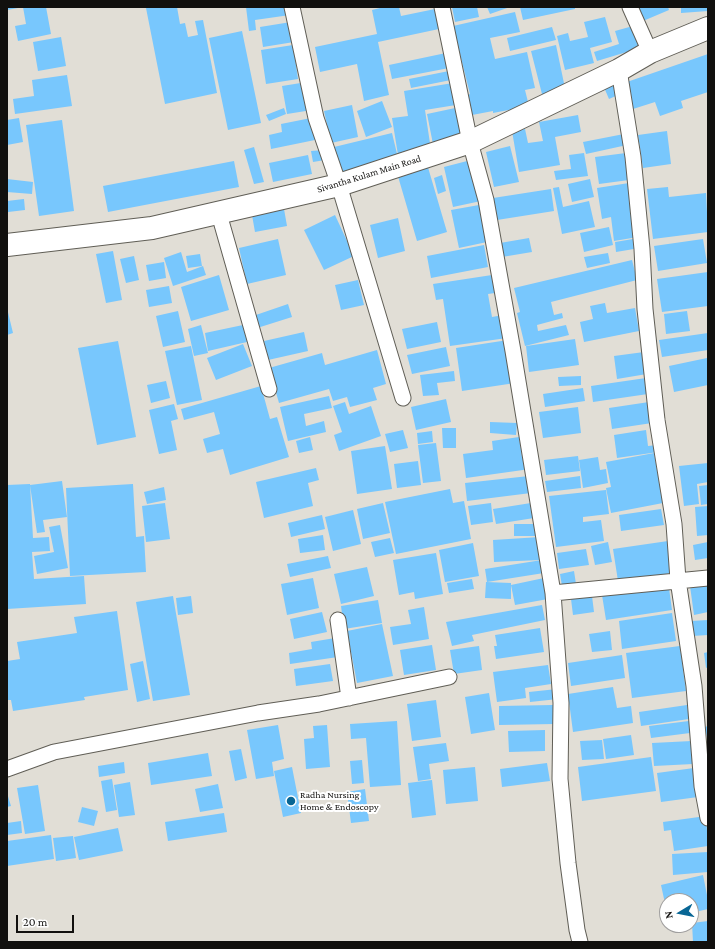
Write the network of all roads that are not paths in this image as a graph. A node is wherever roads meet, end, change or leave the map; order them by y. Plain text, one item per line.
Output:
1 (292, 7) edge
2 (442, 7) edge
3 (630, 7) edge
4 (708, 28) edge
5 (650, 52) junction
6 (619, 70) junction
7 (470, 142) junction
8 (339, 185) junction
9 (219, 214) junction
10 (7, 245) edge
11 (269, 389) dead end
12 (403, 398) dead end
13 (708, 578) edge
14 (678, 580) junction
15 (553, 594) junction
16 (338, 620) dead end
17 (449, 677) dead end
18 (349, 698) junction
19 (7, 769) edge
20 (708, 818) edge
21 (580, 942) edge

1 - 8 street
2 - 7 street
3 - 5 street
4 - 5 street, Sivantha Kulam Main Road
5 - 6 street, Sivantha Kulam Main Road
6 - 7 street, Sivantha Kulam Main Road
6 - 14 street
7 - 8 street, Sivantha Kulam Main Road
7 - 15 street
8 - 9 street, Sivantha Kulam Main Road
8 - 12 street
9 - 10 street, Sivantha Kulam Main Road
9 - 11 street
13 - 14 street
14 - 15 street
14 - 20 street
15 - 21 street
16 - 18 street
17 - 18 street
18 - 19 street

